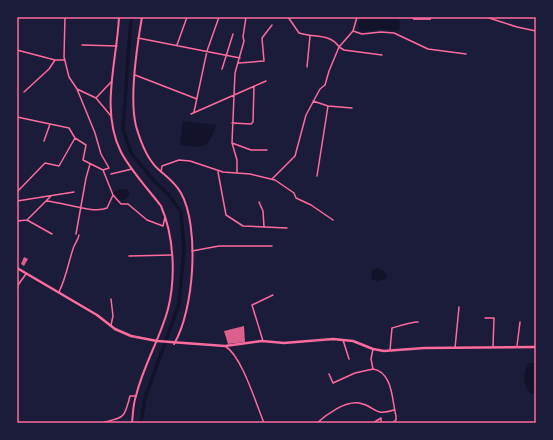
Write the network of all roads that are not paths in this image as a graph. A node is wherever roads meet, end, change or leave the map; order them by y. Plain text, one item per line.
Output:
1 (65, 17) edge
2 (119, 17) edge
3 (142, 17) edge
4 (187, 17) edge
5 (220, 17) edge
6 (246, 17) edge
7 (288, 17) edge
8 (356, 17) edge
9 (486, 17) edge
10 (272, 25) dead end
11 (353, 31) junction
12 (536, 31) edge
13 (233, 34) dead end
14 (310, 36) junction
15 (138, 38) junction
16 (82, 44) dead end
17 (177, 45) junction
18 (117, 46) junction
19 (339, 47) junction
20 (17, 50) edge
21 (207, 51) junction
22 (466, 54) dead end
23 (226, 55) junction
24 (382, 55) dead end
25 (240, 58) junction
26 (55, 60) junction
27 (65, 60) junction
28 (239, 63) junction
29 (307, 67) dead end
30 (222, 69) dead end
31 (135, 75) junction
32 (112, 81) junction
33 (266, 81) dead end
34 (254, 86) junction
35 (77, 89) junction
36 (24, 92) dead end
37 (234, 95) junction
38 (96, 98) junction
39 (197, 99) junction
40 (314, 101) junction
41 (328, 106) junction
42 (352, 108) dead end
43 (194, 112) junction
44 (191, 114) dead end
45 (17, 116) edge
46 (111, 116) junction
47 (232, 123) junction
48 (50, 124) junction
49 (75, 138) junction
50 (44, 141) dead end
51 (232, 143) junction
52 (267, 150) dead end
53 (90, 164) junction
54 (133, 169) junction
55 (103, 170) junction
56 (217, 171) junction
57 (161, 172) junction
58 (237, 172) junction
59 (111, 174) dead end
60 (317, 176) dead end
61 (272, 179) junction
62 (17, 192) edge
63 (74, 192) dead end
64 (113, 194) junction
65 (52, 195) junction
66 (17, 201) edge
67 (46, 201) junction
68 (259, 202) dead end
69 (81, 208) junction
70 (165, 215) junction
71 (17, 220) edge
72 (27, 220) junction
73 (333, 220) dead end
74 (264, 227) junction
75 (286, 228) dead end
76 (52, 234) dead end
77 (76, 234) dead end
78 (79, 235) dead end
79 (272, 246) dead end
80 (192, 251) junction
81 (172, 255) junction
82 (129, 256) dead end
83 (17, 268) edge
84 (26, 274) junction
85 (17, 292) edge
86 (59, 292) junction
87 (273, 295) dead end
88 (111, 299) dead end
89 (459, 307) dead end
90 (485, 318) dead end
91 (418, 322) dead end
92 (520, 322) dead end
93 (111, 326) junction
94 (343, 340) junction
95 (157, 341) junction
96 (264, 341) junction
97 (174, 344) junction
98 (226, 346) junction
99 (517, 346) junction
100 (492, 347) junction
101 (536, 347) edge
102 (455, 348) junction
103 (373, 349) junction
104 (390, 350) junction
105 (349, 360) dead end
106 (374, 369) junction
107 (329, 374) dead end
108 (136, 396) junction
109 (394, 410) junction
110 (101, 423) edge
111 (132, 423) edge
112 (264, 423) edge
113 (317, 423) edge
114 (373, 423) edge
115 (381, 423) edge
116 (392, 423) edge

1 - 27 street
2 - 18 street
3 - 15 street
4 - 17 street
5 - 21 street
6 - 25 street
7 - 14 street
8 - 11 street
9 - 12 street
10 - 28 street
11 - 19 street
11 - 22 street
13 - 23 street
14 - 19 street
14 - 29 street
15 - 17 street
15 - 31 street
16 - 18 street
17 - 21 street
18 - 32 street
19 - 24 street
19 - 40 street
20 - 26 street
21 - 23 street
21 - 39 street
23 - 25 street
23 - 30 street
25 - 28 street
26 - 27 street
26 - 36 street
27 - 35 street
28 - 37 street
31 - 39 street
31 - 57 street
32 - 38 street
32 - 46 street
33 - 34 street
34 - 37 street
34 - 47 street
35 - 38 street
35 - 55 street
37 - 43 street
37 - 47 street
38 - 46 street
39 - 43 street
40 - 41 street
40 - 61 street
41 - 42 street
41 - 60 street
43 - 44 street
45 - 48 street
46 - 54 street
47 - 51 street
48 - 49 street
48 - 50 street
49 - 53 street
49 - 62 street
51 - 52 street
51 - 58 street
53 - 55 street
53 - 69 street
54 - 59 street
54 - 70 street
55 - 64 street
56 - 57 street
56 - 58 street
56 - 74 street
57 - 80 street
58 - 61 street
61 - 73 street
63 - 65 street
64 - 69 street
64 - 70 street
65 - 66 street
65 - 67 street
67 - 69 street
67 - 72 street
68 - 74 street
69 - 77 street
70 - 81 street
71 - 72 street
72 - 76 street
74 - 75 street
78 - 86 street
79 - 80 street
80 - 97 street
81 - 82 street
81 - 95 street
83 - 84 main road
84 - 85 street
84 - 86 main road
86 - 93 main road
87 - 96 street
88 - 93 street
89 - 102 street
90 - 100 street
91 - 104 street
92 - 99 street
93 - 95 main road
94 - 96 main road
94 - 103 main road
94 - 105 street
95 - 97 main road
95 - 108 street
96 - 98 main road
97 - 98 main road
98 - 112 street
99 - 100 main road
99 - 101 main road
100 - 102 main road
102 - 104 main road
103 - 104 main road
103 - 106 street
106 - 107 street
106 - 109 street
108 - 110 street
108 - 111 street
109 - 113 street
109 - 116 street
114 - 115 street

